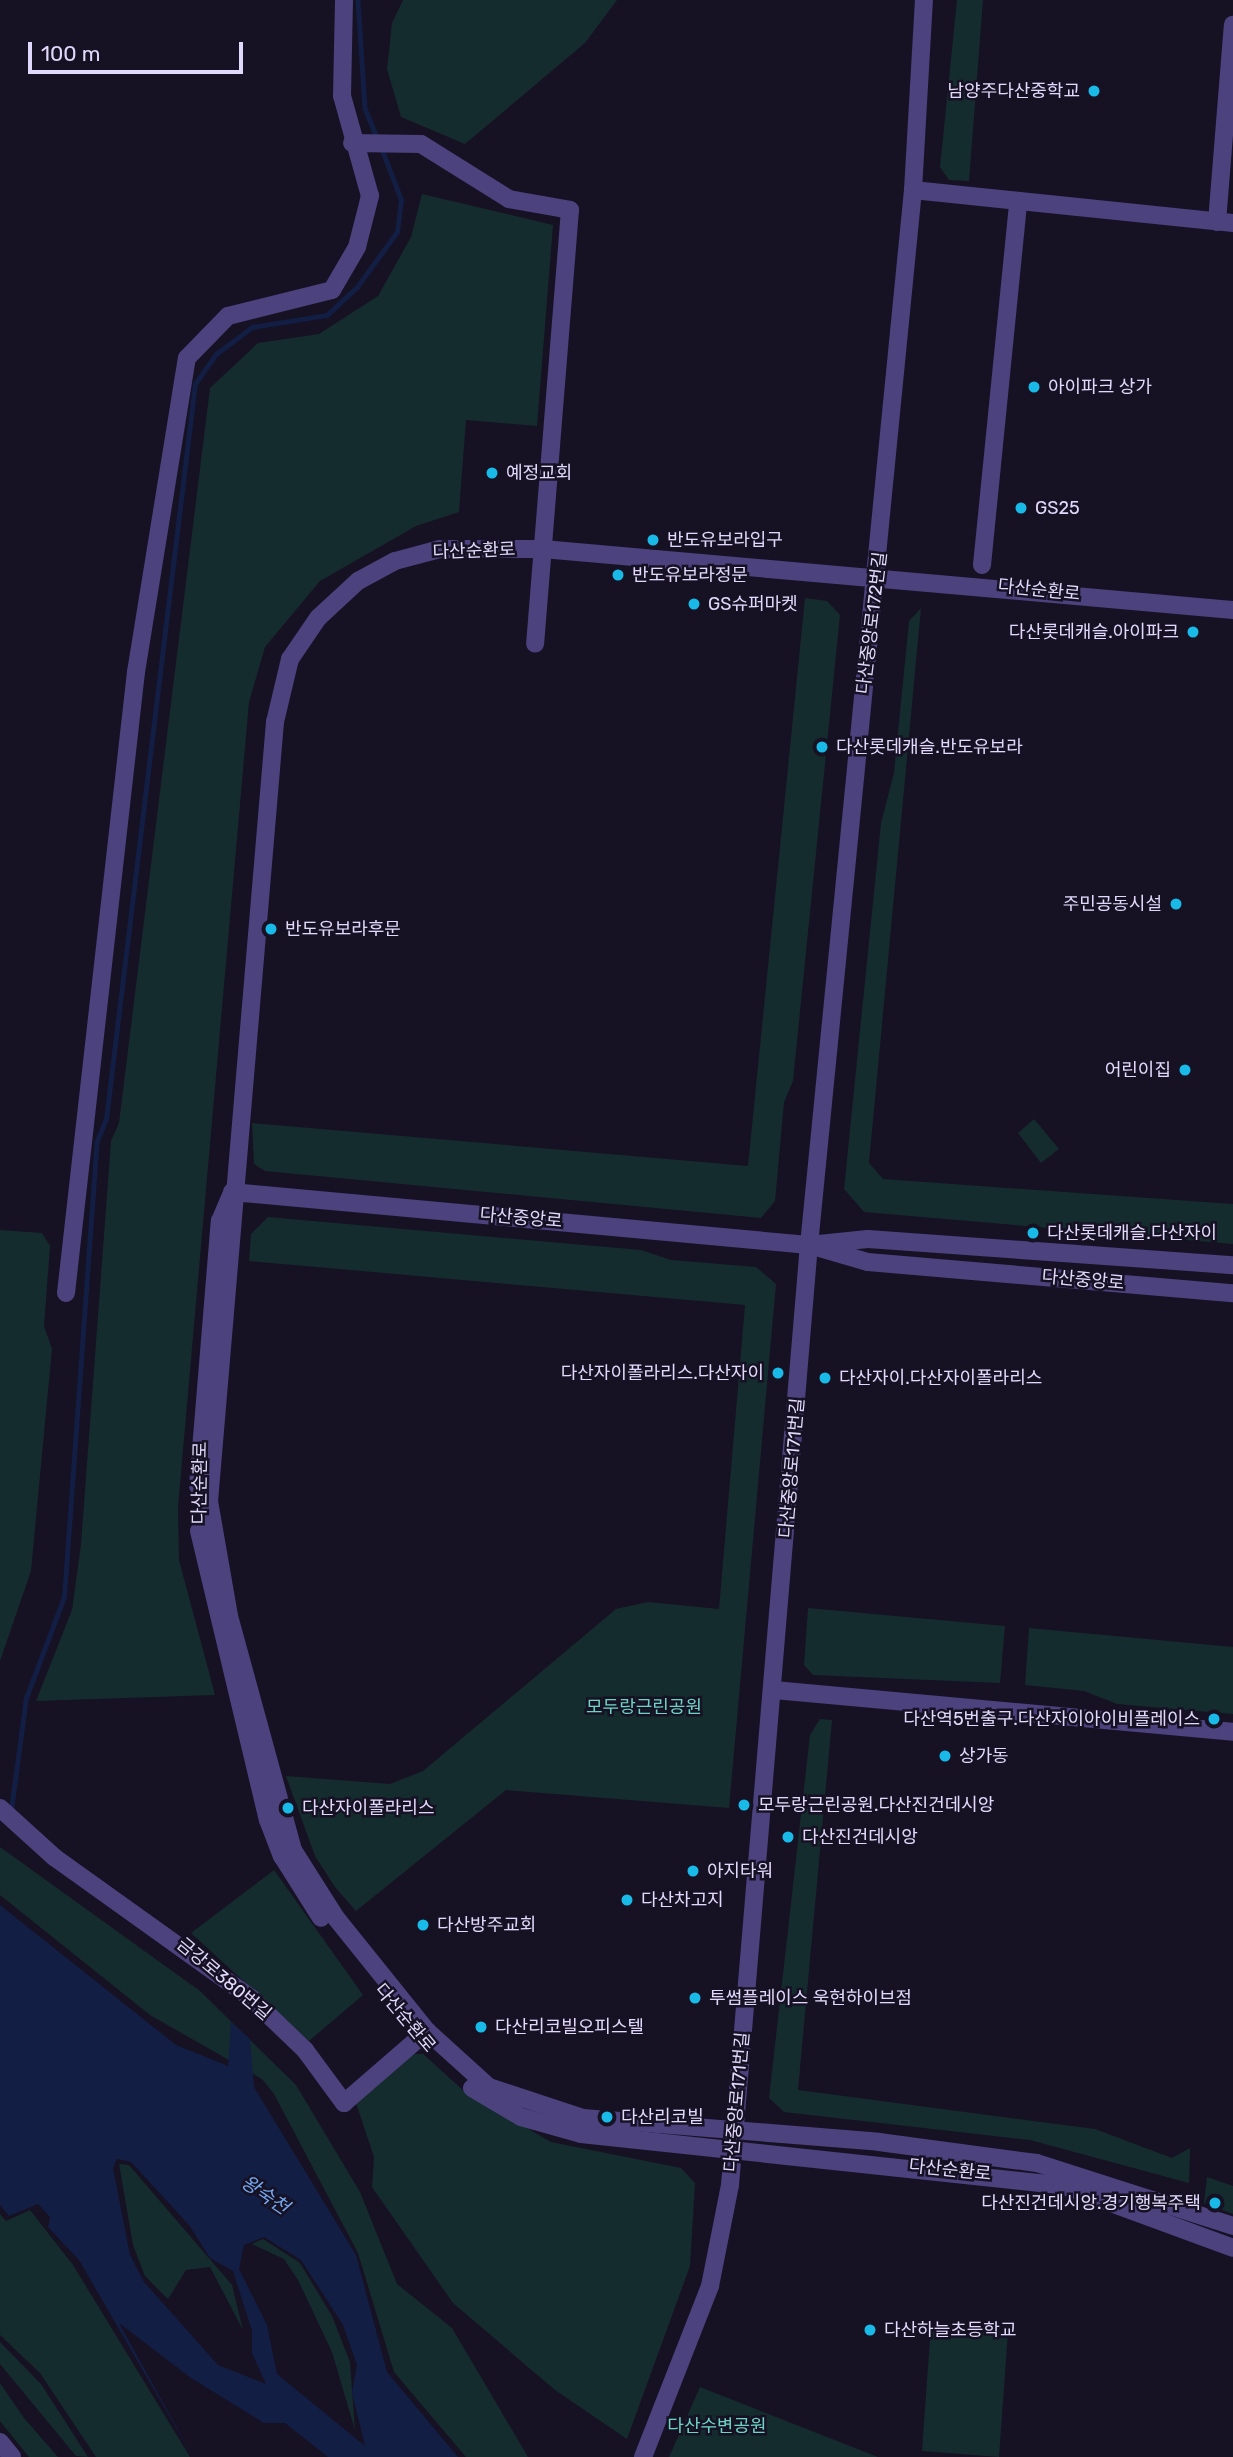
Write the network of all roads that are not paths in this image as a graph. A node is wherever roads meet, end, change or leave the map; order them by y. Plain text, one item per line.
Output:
1 (344, 0) edge
2 (924, 0) edge
3 (1233, 25) edge
4 (352, 143) junction
5 (913, 190) junction
6 (1018, 203) junction
7 (1225, 223) edge
8 (543, 550) junction
9 (982, 565) junction
10 (877, 575) junction
11 (960, 582) junction
12 (1001, 586) junction
13 (1233, 610) edge
14 (535, 644) dead end
15 (232, 1192) junction
16 (810, 1245) junction
17 (1233, 1265) edge
18 (66, 1293) dead end
19 (1233, 1293) edge
20 (774, 1690) junction
21 (1233, 1732) edge
22 (0, 1808) edge
23 (424, 2034) junction
24 (734, 2139) junction
25 (1233, 2226) edge
26 (1233, 2248) edge
27 (0, 2442) edge
28 (645, 2453) edge
29 (12, 2457) edge

1 - 4 street
2 - 5 street, 다산중앙로172번길
3 - 7 street
4 - 8 street
4 - 18 street
5 - 6 street
5 - 10 street, 다산중앙로172번길
6 - 7 street
6 - 9 street
8 - 10 street, 다산순환로
8 - 14 street
8 - 15 street, 다산순환로
9 - 11 street
9 - 12 street
10 - 11 street, 다산순환로
10 - 16 street, 다산중앙로172번길
11 - 12 street, 다산순환로
12 - 13 street, 다산순환로
15 - 16 street, 다산중앙로
15 - 23 street, 다산순환로
16 - 17 street, 다산중앙로
16 - 19 street, 다산중앙로
16 - 20 street, 다산중앙로171번길
20 - 21 street
20 - 24 street, 다산중앙로171번길
22 - 23 street, 금강로380번길
23 - 24 street, 다산순환로
24 - 25 street, 다산순환로
24 - 26 street, 다산순환로
24 - 28 street, 다산중앙로171번길
27 - 29 street

